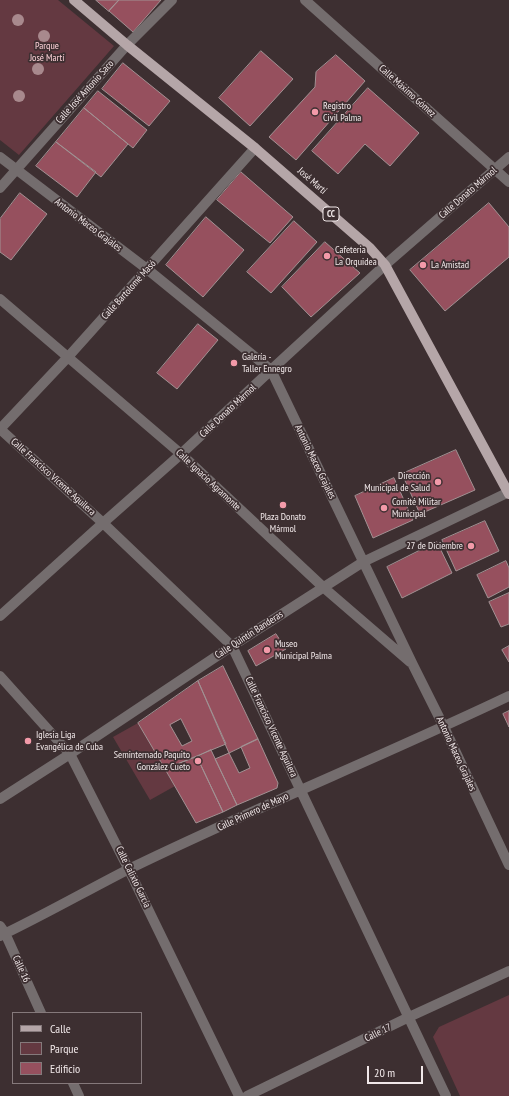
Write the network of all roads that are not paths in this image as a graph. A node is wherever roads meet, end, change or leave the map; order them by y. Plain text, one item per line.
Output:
1 (74, 0) edge
2 (172, 0) edge
3 (305, 0) edge
4 (128, 45) junction
5 (255, 148) junction
6 (0, 157) edge
7 (509, 157) edge
8 (495, 169) junction
9 (16, 170) junction
10 (509, 182) edge
11 (0, 188) edge
12 (385, 265) junction
13 (147, 269) junction
14 (0, 299) edge
15 (68, 357) junction
16 (271, 370) junction
17 (0, 429) edge
18 (182, 454) junction
19 (509, 493) edge
20 (103, 523) junction
21 (363, 562) junction
22 (323, 587) junction
23 (0, 616) edge
24 (232, 646) junction
25 (413, 665) junction
26 (0, 676) edge
27 (509, 696) edge
28 (444, 727) junction
29 (70, 754) junction
30 (301, 790) junction
31 (0, 799) edge
32 (509, 865) edge
33 (129, 870) junction
34 (2, 932) edge
35 (509, 971) edge
36 (41, 1012) edge
37 (409, 1017) junction
38 (73, 1084) edge
39 (79, 1096) edge
40 (239, 1096) edge
41 (247, 1096) edge
42 (446, 1096) edge

1 - 4 main road, José Martí / CC
2 - 4 street, Calle José Antonio Saco
3 - 8 street, Calle Máximo Gómez
4 - 5 main road, José Martí / CC
4 - 9 street, Calle José Antonio Saco
5 - 12 main road, José Martí / CC
5 - 13 street, Calle Bartolomé Masó
6 - 9 street, Antonio Maceo Grajales
7 - 8 street, Calle Donato Mármol
8 - 10 street, Calle Máximo Gómez
8 - 12 street, Calle Donato Mármol
9 - 11 street, Calle José Antonio Saco
9 - 13 street, Antonio Maceo Grajales
12 - 16 street, Calle Donato Mármol
12 - 19 main road, José Martí / CC
13 - 15 street, Calle Bartolomé Masó
13 - 16 street, Antonio Maceo Grajales
14 - 15 street, Calle Ignacio Agramonte
15 - 17 street, Calle Bartolomé Masó
15 - 18 street, Calle Ignacio Agramonte
16 - 18 street, Calle Donato Mármol
16 - 21 street, Antonio Maceo Grajales
17 - 20 street, Calle Francisco Vicente Aguilera
18 - 20 street, Calle Donato Mármol
18 - 22 street, Calle Ignacio Agramonte
19 - 21 street, Calle Quintín Banderas
20 - 23 street, Calle Donato Mármol
20 - 24 street, Calle Francisco Vicente Aguilera
21 - 22 street, Calle Quintín Banderas
21 - 25 street, Antonio Maceo Grajales
22 - 24 street, Calle Quintín Banderas
22 - 25 street, Calle Ignacio Agramonte
24 - 29 street, Calle Quintín Banderas
24 - 30 street, Calle Francisco Vicente Aguilera
25 - 28 street, Antonio Maceo Grajales
26 - 29 street, Calle Calixto García
27 - 28 street, Calle Primero de Mayo
28 - 30 street, Calle Primero de Mayo
28 - 32 street, Antonio Maceo Grajales
29 - 31 street, Calle Quintín Banderas
29 - 33 street, Calle Calixto García
30 - 33 street, Calle Primero de Mayo
30 - 37 street, Calle Francisco Vicente Aguilera
33 - 34 street, Calle Primero de Mayo
33 - 40 street, Calle Calixto García
34 - 36 street, Calle 16
35 - 37 street, Calle 17
37 - 41 street, Calle 17
37 - 42 street, Calle Francisco Vicente Aguilera
38 - 39 street

